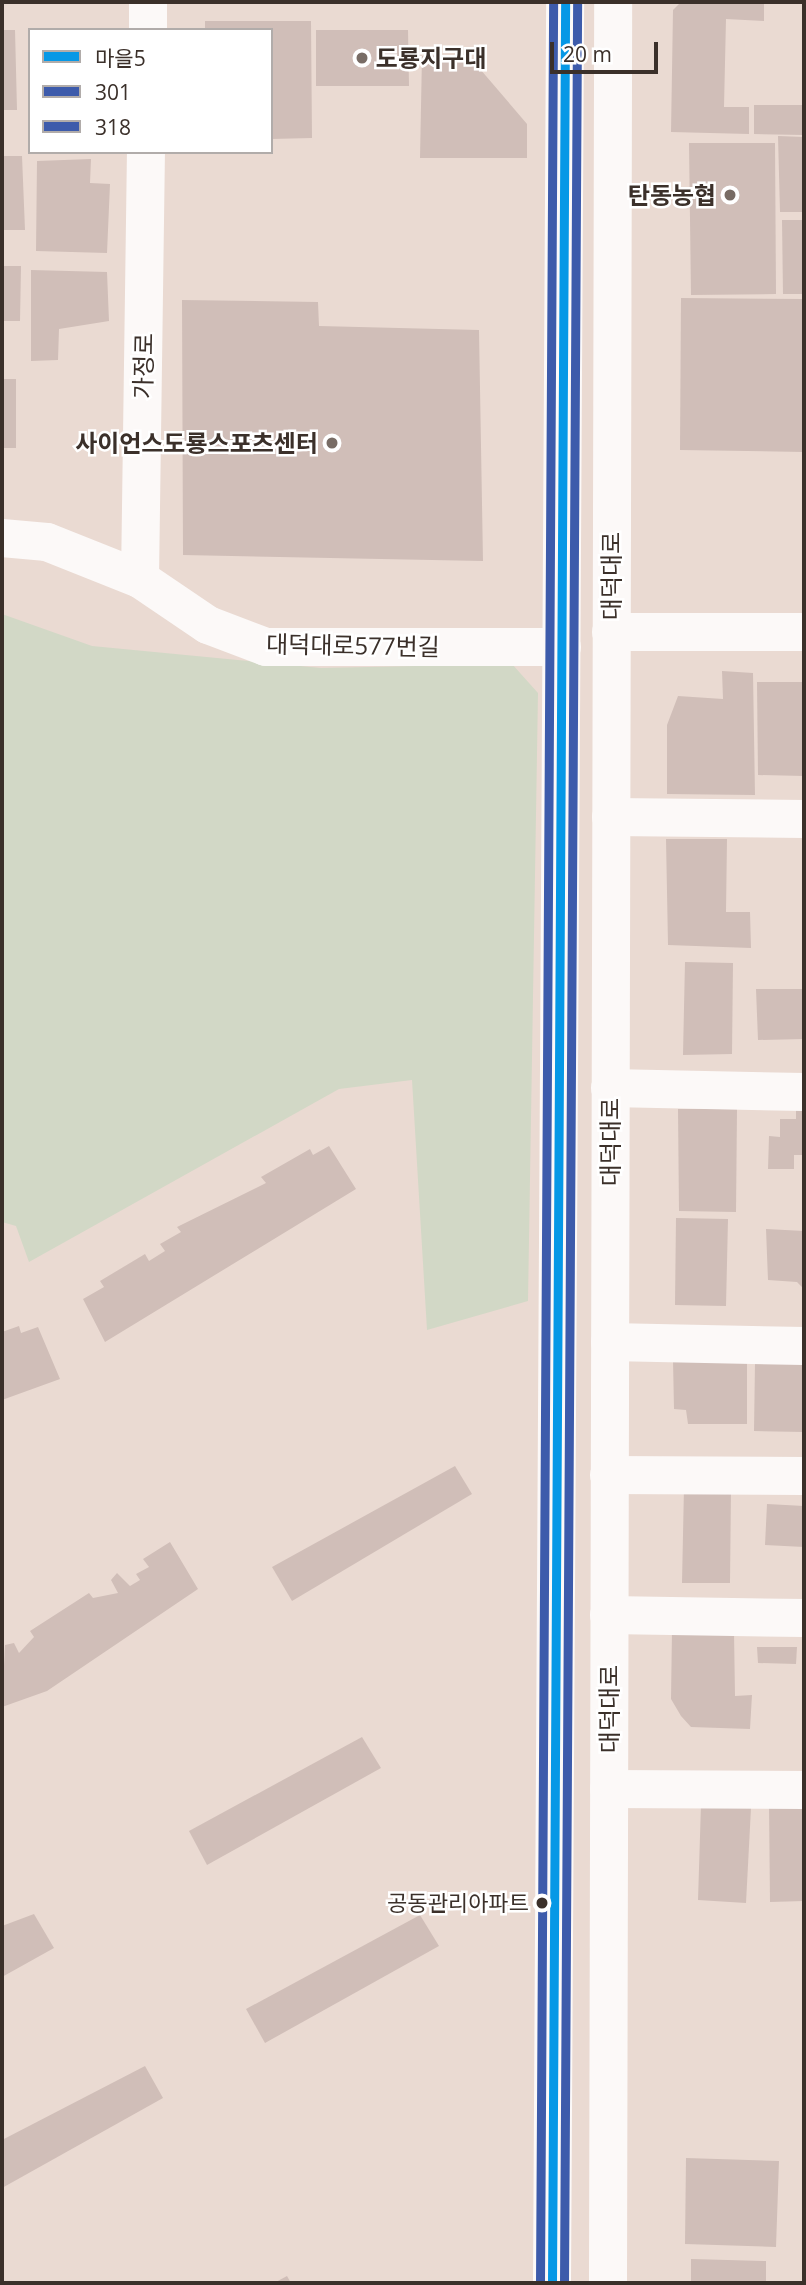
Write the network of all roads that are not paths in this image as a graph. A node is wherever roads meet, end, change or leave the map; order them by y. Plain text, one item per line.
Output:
1 (148, 2) edge
2 (565, 2) edge
3 (613, 2) edge
4 (148, 28) edge
5 (146, 154) edge
6 (2, 538) edge
7 (140, 579) junction
8 (611, 632) junction
9 (804, 632) edge
10 (562, 647) junction
11 (611, 817) junction
12 (804, 819) edge
13 (610, 1088) junction
14 (804, 1092) edge
15 (610, 1342) junction
16 (804, 1346) edge
17 (609, 1475) junction
18 (804, 1476) edge
19 (609, 1615) junction
20 (804, 1618) edge
21 (609, 1788) junction
22 (804, 1790) edge
23 (552, 2283) edge
24 (608, 2283) edge

1 - 4 main road
2 - 10 main road, 대덕대로
3 - 8 main road, 대덕대로
5 - 7 main road, 가정로
6 - 7 main road, 대덕대로577번길
7 - 10 main road, 대덕대로577번길
8 - 9 main road
8 - 11 main road, 대덕대로
10 - 23 main road, 대덕대로
11 - 12 main road
11 - 13 main road, 대덕대로
13 - 14 main road
13 - 15 main road, 대덕대로
15 - 16 main road
15 - 17 main road, 대덕대로
17 - 18 main road
17 - 19 main road, 대덕대로
19 - 20 main road
19 - 21 main road, 대덕대로
21 - 22 main road
21 - 24 main road, 대덕대로

